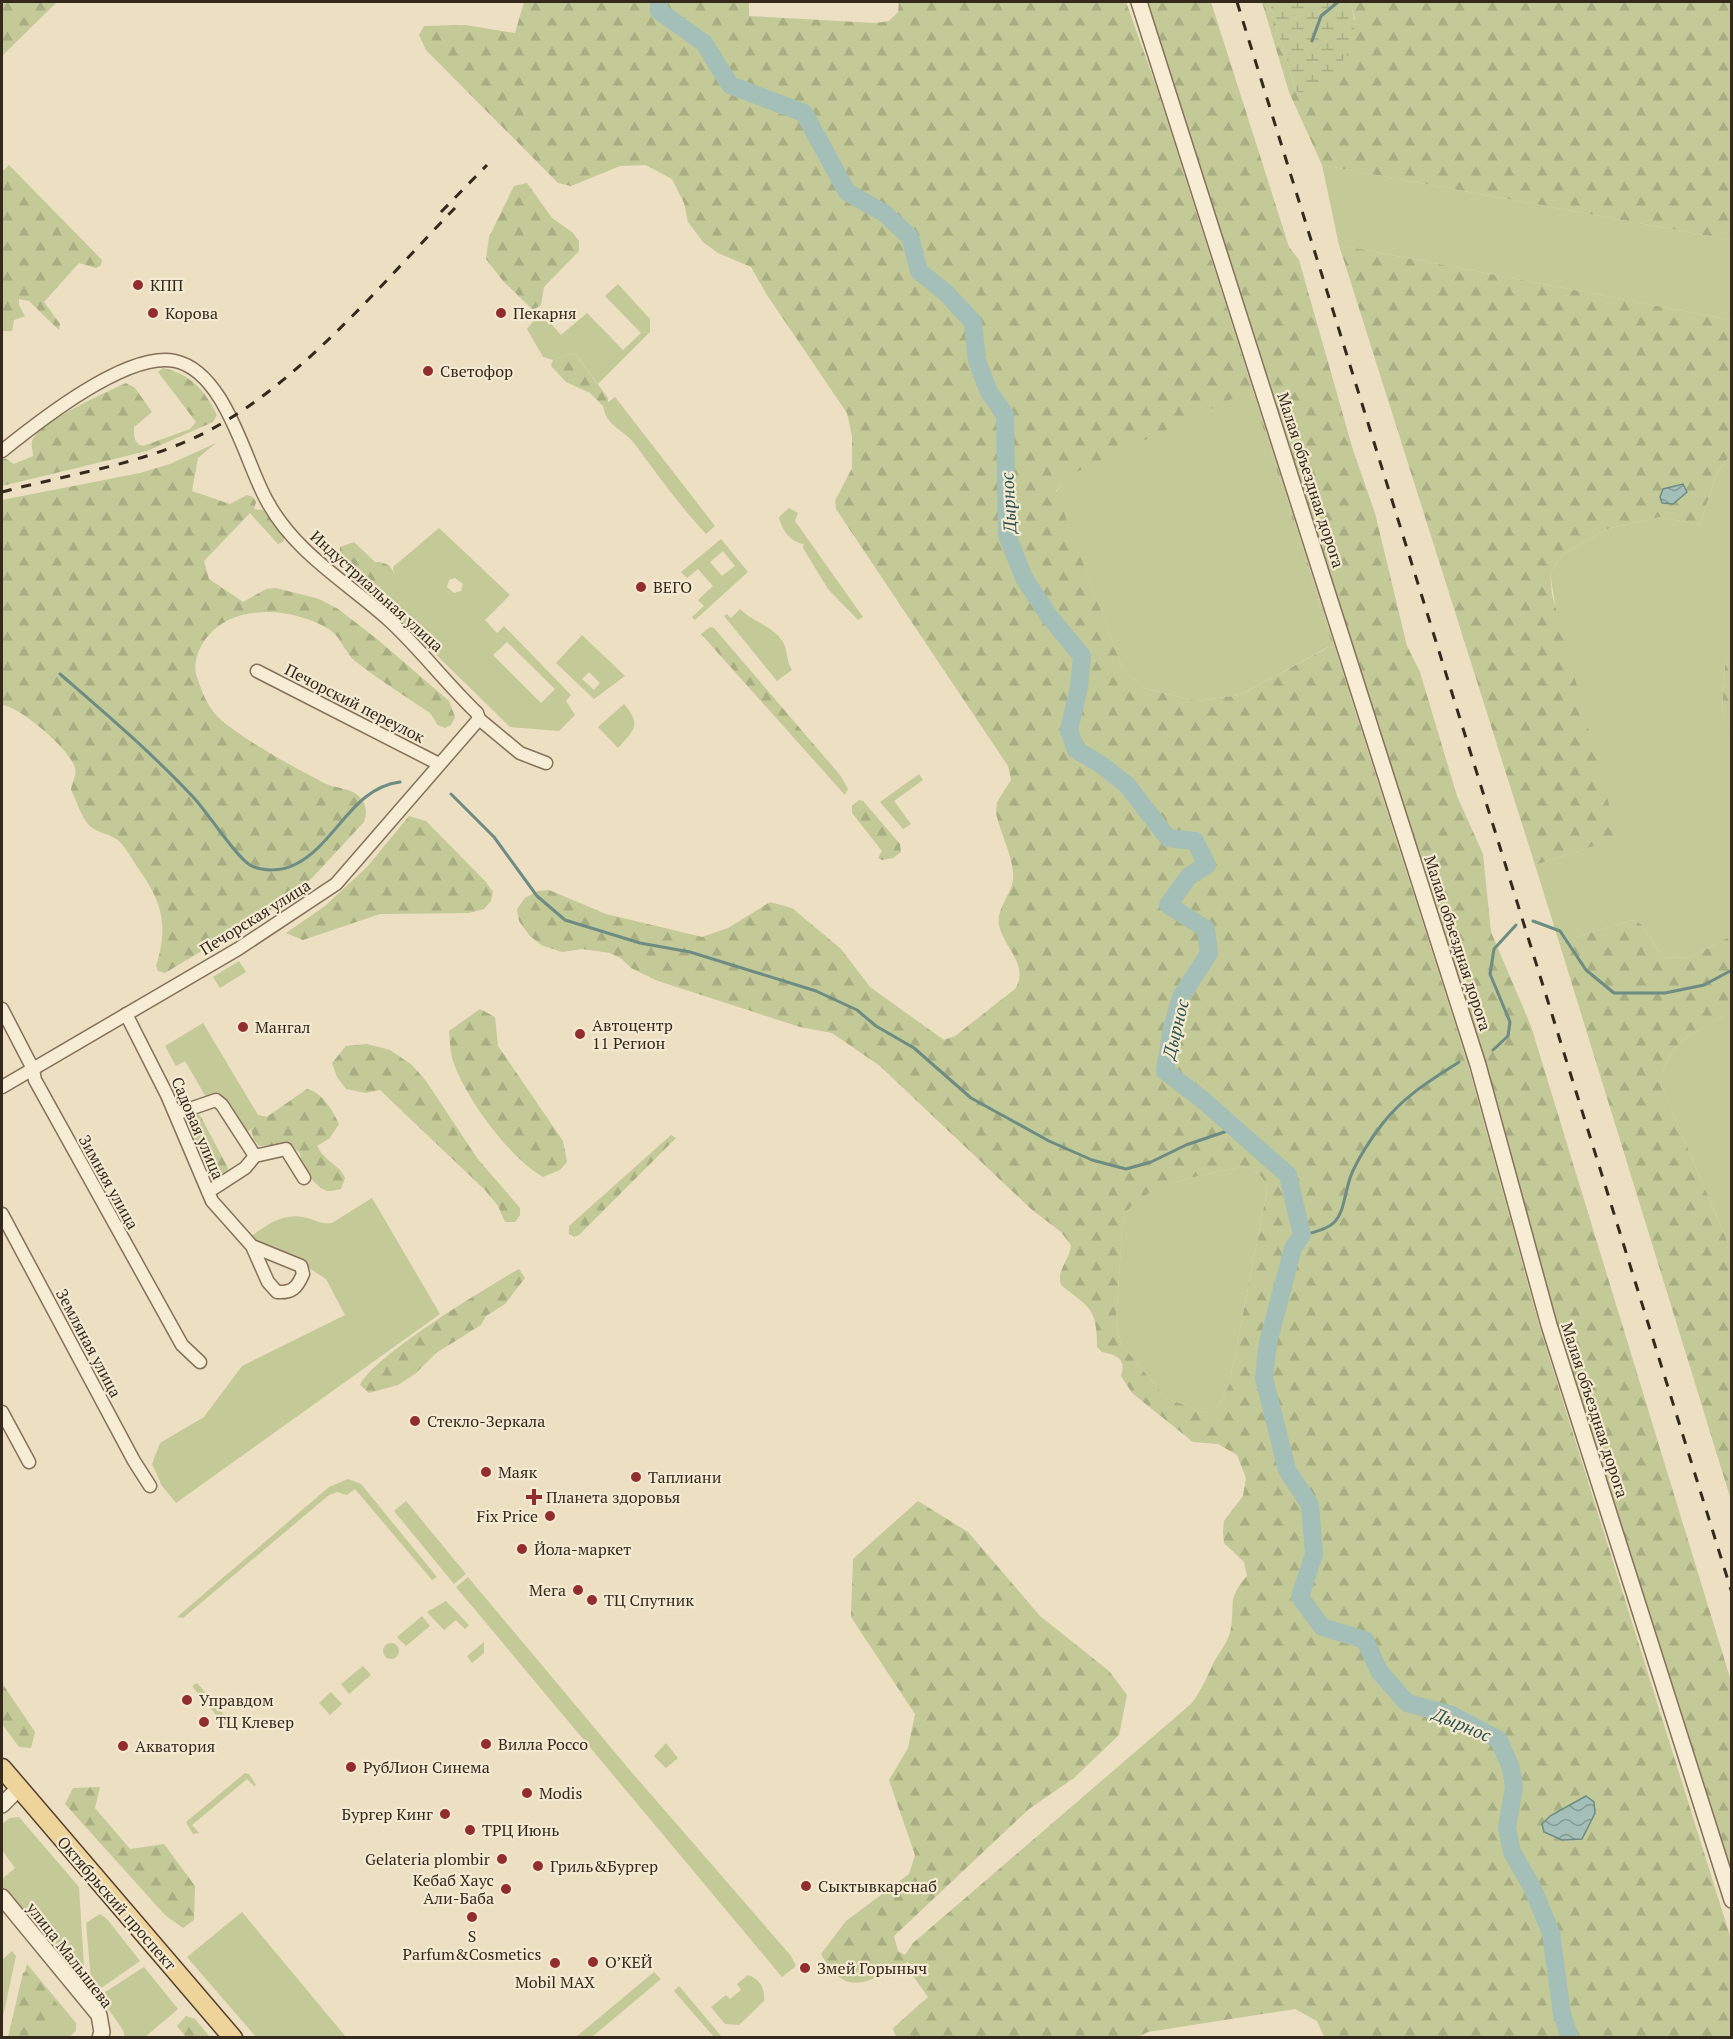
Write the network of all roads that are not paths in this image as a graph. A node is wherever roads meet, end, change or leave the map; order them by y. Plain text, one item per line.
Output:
1 (1139, 2) edge
2 (2, 451) edge
3 (257, 671) dead end
4 (478, 716) junction
5 (546, 763) dead end
6 (439, 764) junction
7 (2, 1009) edge
8 (126, 1014) junction
9 (33, 1069) junction
10 (2, 1087) edge
11 (175, 1114) junction
12 (255, 1156) junction
13 (304, 1178) dead end
14 (208, 1192) junction
15 (2, 1214) edge
16 (252, 1246) dead end
17 (200, 1362) dead end
18 (2, 1412) edge
19 (29, 1462) dead end
20 (150, 1486) dead end
21 (2, 1768) edge
22 (20, 1788) junction
23 (2, 1805) edge
24 (2, 1897) edge
25 (1731, 1900) edge
26 (100, 2037) edge
27 (233, 2037) edge

1 - 25 street, Малая объездная дорога
2 - 4 street, Индустриальная улица
3 - 6 street, Печорский переулок
4 - 5 street
4 - 6 street, Печорская улица
6 - 8 street, Печорская улица
7 - 9 street, Зимняя улица
8 - 9 street, Печорская улица
8 - 11 street, Садовая улица
9 - 10 street, Печорская улица
9 - 17 street, Зимняя улица
11 - 12 street
11 - 14 street, Садовая улица
12 - 13 street
12 - 14 street
14 - 16 street, Садовая улица
15 - 20 street, Земляная улица
18 - 19 street
21 - 22 main road, Октябрьский проспект
22 - 23 street
22 - 27 main road, Октябрьский проспект
24 - 26 street, улица Малышева

